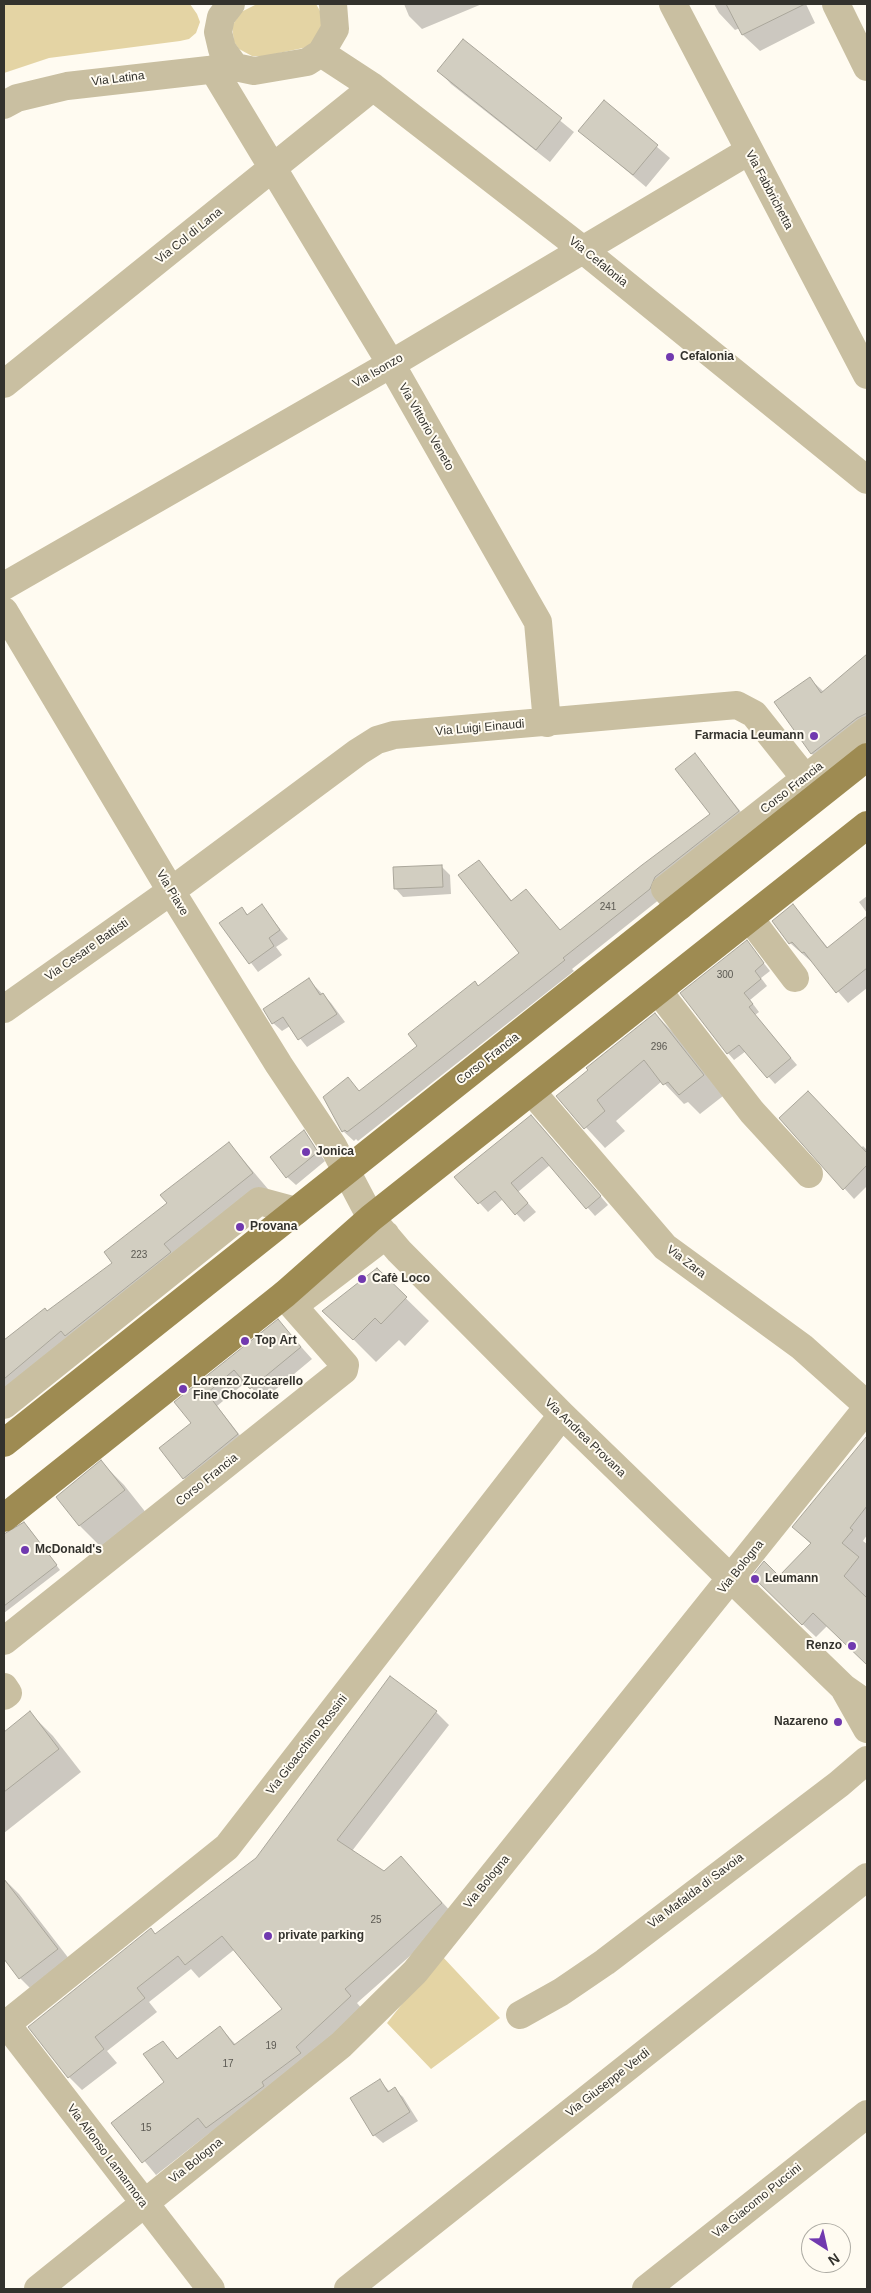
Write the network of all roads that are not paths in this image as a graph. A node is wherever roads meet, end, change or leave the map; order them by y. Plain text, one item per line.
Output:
1 (333, 4) edge
2 (673, 4) edge
3 (836, 4) edge
4 (220, 8) edge
5 (321, 54) junction
6 (867, 67) edge
7 (224, 68) junction
8 (373, 87) junction
9 (4, 105) edge
10 (749, 151) junction
11 (273, 169) junction
12 (582, 249) junction
13 (391, 364) junction
14 (867, 375) edge
15 (4, 384) edge
16 (867, 480) edge
17 (4, 586) edge
18 (4, 611) edge
19 (547, 723) junction
20 (867, 730) edge
21 (867, 757) edge
22 (805, 778) junction
23 (867, 825) edge
24 (171, 891) junction
25 (680, 906) junction
26 (751, 920) junction
27 (795, 978) dead end
28 (659, 992) junction
29 (4, 1009) edge
30 (532, 1092) junction
31 (346, 1171) junction
32 (809, 1174) dead end
33 (296, 1211) junction
34 (379, 1226) junction
35 (289, 1300) junction
36 (4, 1405) edge
37 (867, 1407) edge
38 (562, 1416) junction
39 (4, 1444) edge
40 (4, 1518) edge
41 (731, 1580) junction
42 (4, 1641) edge
43 (4, 1687) edge
44 (844, 1688) junction
45 (4, 1696) edge
46 (867, 1704) edge
47 (867, 1729) edge
48 (867, 1760) edge
49 (867, 1877) edge
50 (520, 2015) dead end
51 (4, 2024) edge
52 (867, 2114) edge
53 (143, 2204) junction
54 (38, 2289) edge
55 (211, 2289) edge
56 (348, 2289) edge
57 (646, 2289) edge

1 - 5 street
2 - 10 street, Via Fabbrichetta
3 - 6 street
4 - 7 street, Via Vittorio Veneto
5 - 7 street, Via Latina
5 - 8 street, Via Cefalonia
7 - 9 street, Via Latina
7 - 11 street, Via Vittorio Veneto
8 - 11 street, Via Col di Lana
8 - 12 street, Via Cefalonia
10 - 12 street, Via Isonzo
10 - 14 street, Via Fabbrichetta
11 - 13 street, Via Vittorio Veneto
11 - 15 street, Via Col di Lana
12 - 13 street, Via Isonzo
12 - 16 street, Via Cefalonia
13 - 17 street, Via Isonzo
13 - 19 street, Via Vittorio Veneto
18 - 24 street, Via Piave
19 - 22 street, Via Luigi Einaudi
19 - 24 street, Via Luigi Einaudi
20 - 22 street, Corso Francia
21 - 25 main road, Corso Francia
22 - 25 street, Corso Francia
23 - 26 main road
24 - 29 street, Via Cesare Battisti
24 - 31 street, Via Piave
25 - 31 main road, Corso Francia
26 - 27 street
26 - 28 main road
28 - 30 main road
28 - 32 street
30 - 34 main road
30 - 37 street, Via Zara
31 - 33 main road, Corso Francia
31 - 34 street, Via Andrea Provana
33 - 36 street
33 - 39 main road, Corso Francia
34 - 35 main road
34 - 38 street, Via Andrea Provana
35 - 40 main road
35 - 42 street, Corso Francia
37 - 41 street, Via Bologna
38 - 41 street, Via Andrea Provana
38 - 51 street, Via Gioacchino Rossini
41 - 44 street, Via Andrea Provana
41 - 53 street, Via Bologna
43 - 45 street
44 - 46 street, Via Andrea Provana
44 - 47 street, Via Andrea Provana
48 - 50 street, Via Mafalda di Savoia
49 - 56 street, Via Giuseppe Verdi
51 - 53 street, Via Alfonso Lamarmora
52 - 57 street, Via Giacomo Puccini
53 - 54 street, Via Bologna
53 - 55 street, Via Alfonso Lamarmora

